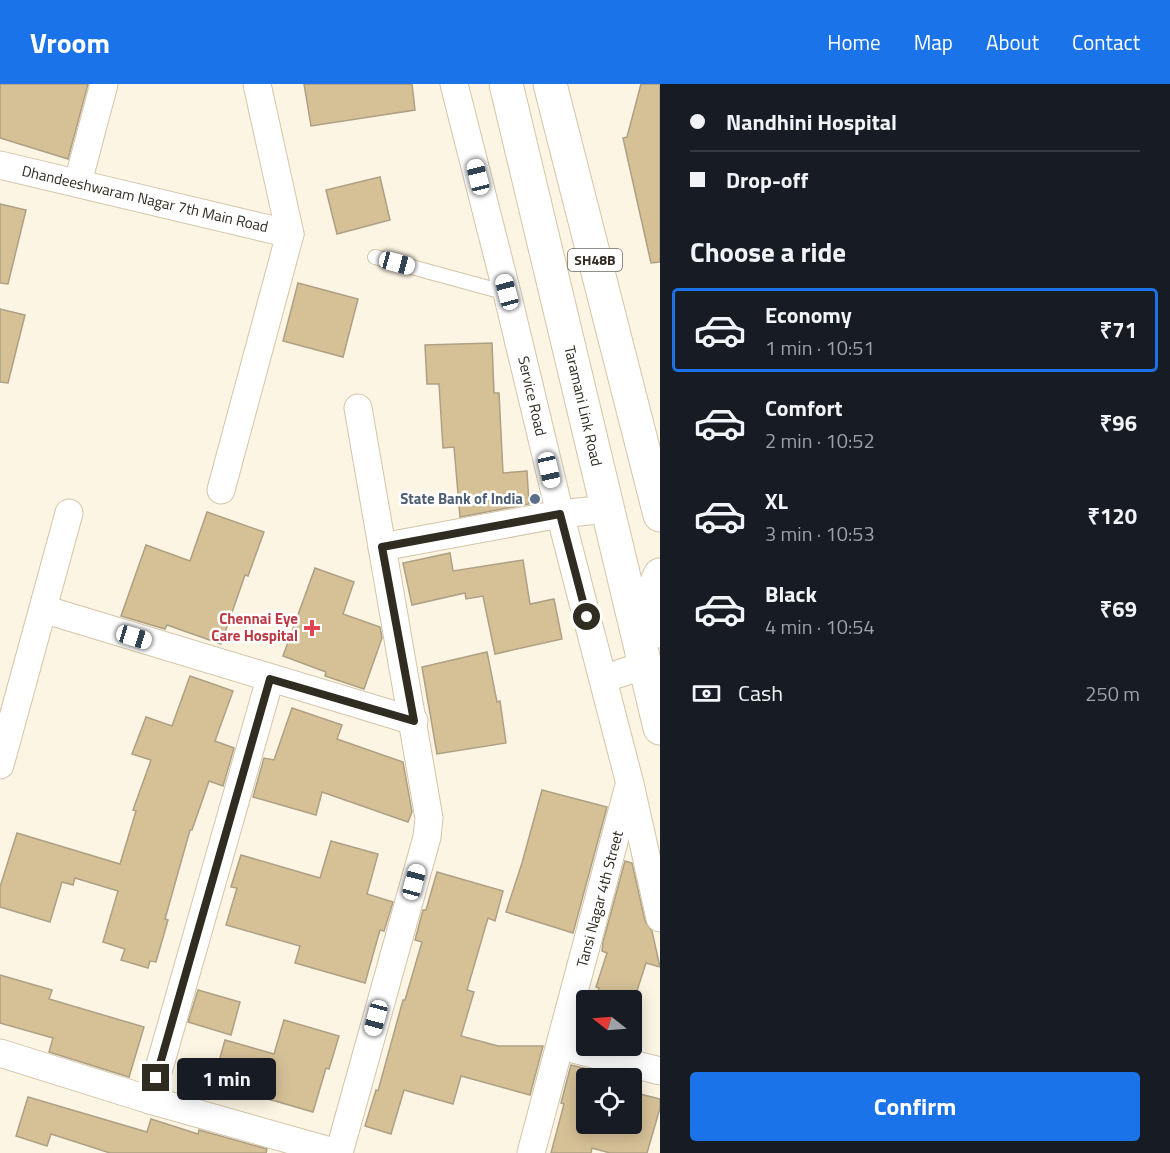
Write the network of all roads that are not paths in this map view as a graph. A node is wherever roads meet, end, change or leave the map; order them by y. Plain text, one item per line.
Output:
1 (104, 84) edge
2 (257, 84) edge
3 (454, 84) edge
4 (506, 84) edge
5 (550, 84) edge
6 (0, 165) edge
7 (78, 182) junction
8 (290, 234) junction
9 (375, 257) dead end
10 (507, 292) junction
11 (358, 408) dead end
12 (650, 434) edge
13 (592, 445) junction
14 (222, 490) dead end
15 (607, 509) junction
16 (69, 513) dead end
17 (560, 514) junction
18 (660, 515) edge
19 (382, 547) junction
20 (660, 574) edge
21 (43, 609) junction
22 (660, 631) edge
23 (645, 665) junction
24 (270, 679) junction
25 (603, 679) junction
26 (414, 721) junction
27 (660, 728) edge
28 (0, 765) edge
29 (630, 784) junction
30 (660, 918) edge
31 (561, 1046) junction
32 (0, 1053) edge
33 (660, 1071) edge
34 (150, 1100) junction
35 (338, 1153) edge
36 (531, 1153) edge

1 - 7 street
2 - 8 street
3 - 10 street, Service Road
4 - 13 main road, Taramani Link Road / SH48B
5 - 12 main road, SH48B
6 - 7 street, Dhandeeshwaram Nagar 7th Main Road
7 - 8 street, Dhandeeshwaram Nagar 7th Main Road
8 - 14 street
9 - 10 lane
10 - 17 street, Service Road
11 - 19 street
12 - 13 main road
12 - 18 main road, SH48B
13 - 15 main road, Taramani Link Road / SH48B
15 - 17 street
15 - 23 main road, Taramani Link Road / SH48B
16 - 21 street
17 - 19 street
17 - 25 street, Service Road
19 - 26 street
20 - 22 main road
21 - 24 street
21 - 28 street
23 - 25 street
23 - 27 main road, Taramani Link Road / SH48B
24 - 26 street
24 - 34 street
25 - 29 street, Service Road
26 - 35 street
29 - 30 street, Service Road
29 - 31 street, Tansi Nagar 4th Street
31 - 33 street
31 - 36 street, Tansi Nagar 4th Street
32 - 34 street
34 - 35 street

